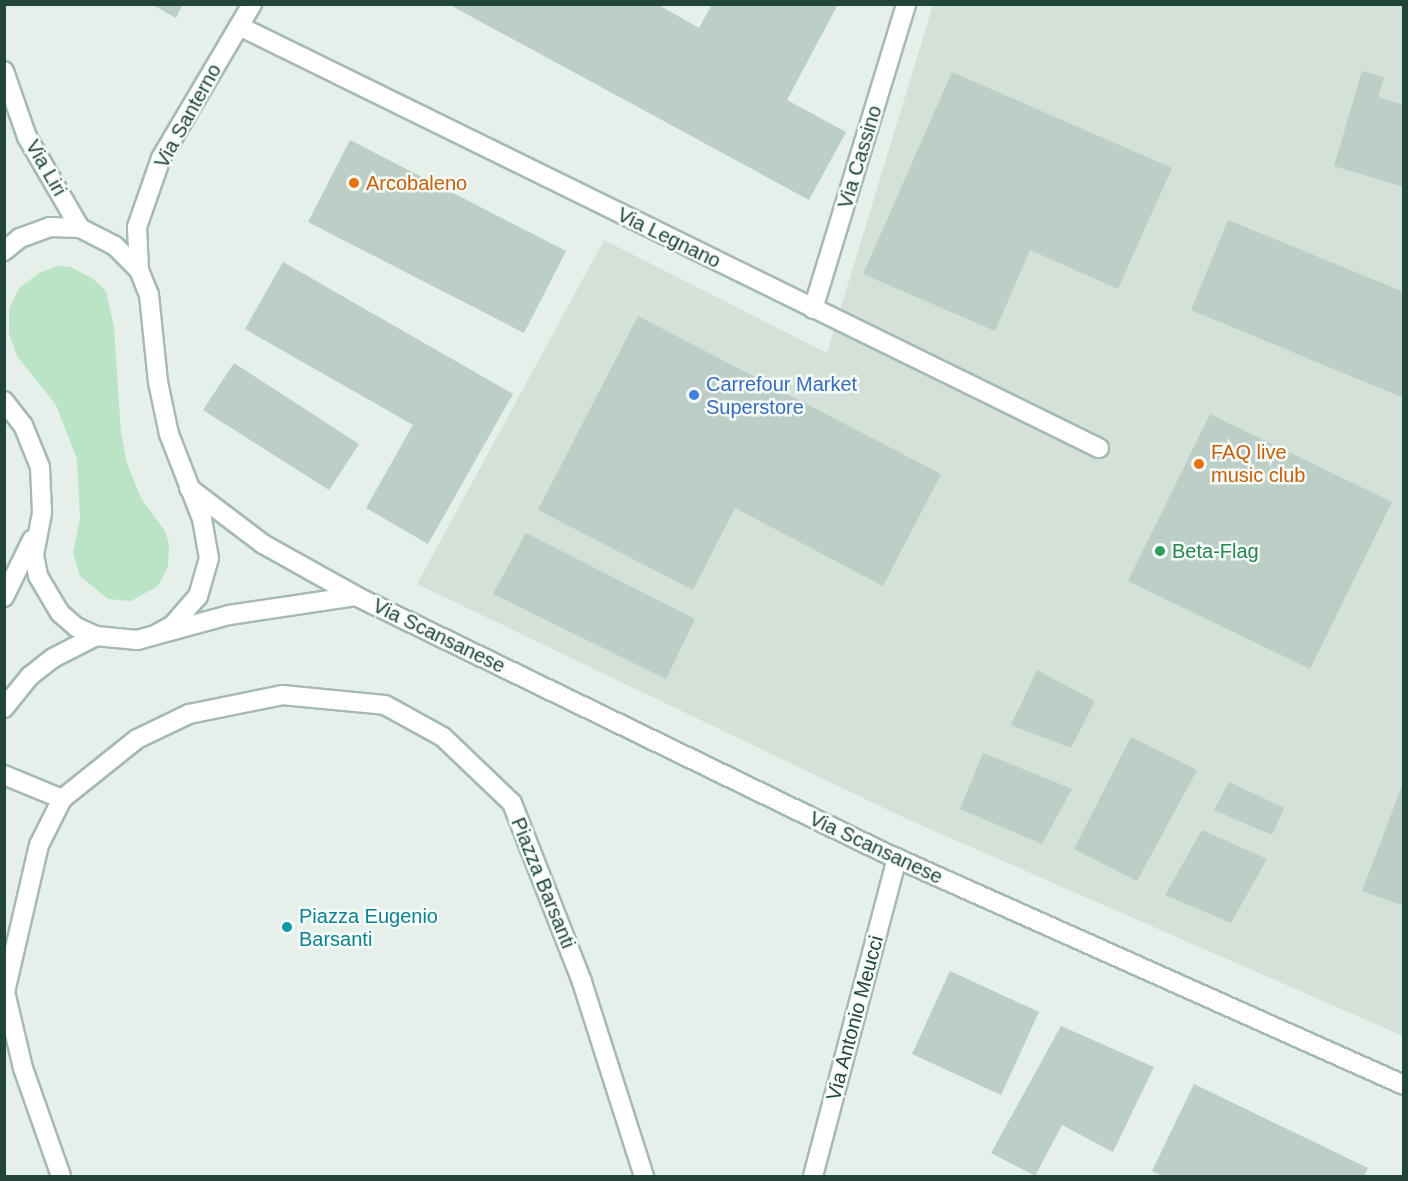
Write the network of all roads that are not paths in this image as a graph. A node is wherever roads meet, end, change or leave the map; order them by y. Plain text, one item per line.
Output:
1 (252, 4) edge
2 (906, 4) edge
3 (239, 26) junction
4 (4, 71) edge
5 (80, 228) junction
6 (4, 251) edge
7 (139, 270) junction
8 (813, 309) junction
9 (4, 401) edge
10 (1099, 448) dead end
11 (189, 488) junction
12 (36, 533) junction
13 (356, 596) junction
14 (4, 597) edge
15 (157, 634) junction
16 (96, 636) junction
17 (4, 708) edge
18 (4, 775) edge
19 (62, 799) junction
20 (897, 858) junction
21 (5, 992) edge
22 (1404, 1084) edge
23 (61, 1176) edge
24 (644, 1176) edge
25 (813, 1176) edge

1 - 3 main road, Via Santerno
2 - 8 main road, Via Cassino
3 - 7 main road, Via Santerno
3 - 8 main road, Via Legnano
4 - 5 main road, Via Liri
5 - 6 main road, Via Scansanese
5 - 7 main road, Via Scansanese
7 - 11 main road, Via Scansanese
8 - 10 main road, Via Legnano
9 - 12 main road, Via Scansanese
11 - 13 main road, Via Scansanese
11 - 15 main road, Via Scansanese
12 - 14 main road
12 - 16 main road, Via Scansanese
13 - 15 main road, Via Scansanese
13 - 20 main road, Via Scansanese
15 - 16 main road, Via Scansanese
16 - 17 main road
18 - 19 main road
19 - 21 main road, Piazza Barsanti
19 - 24 main road, Piazza Barsanti
20 - 22 main road, Via Scansanese
20 - 25 main road, Via Antonio Meucci
21 - 23 main road, Piazza Barsanti

